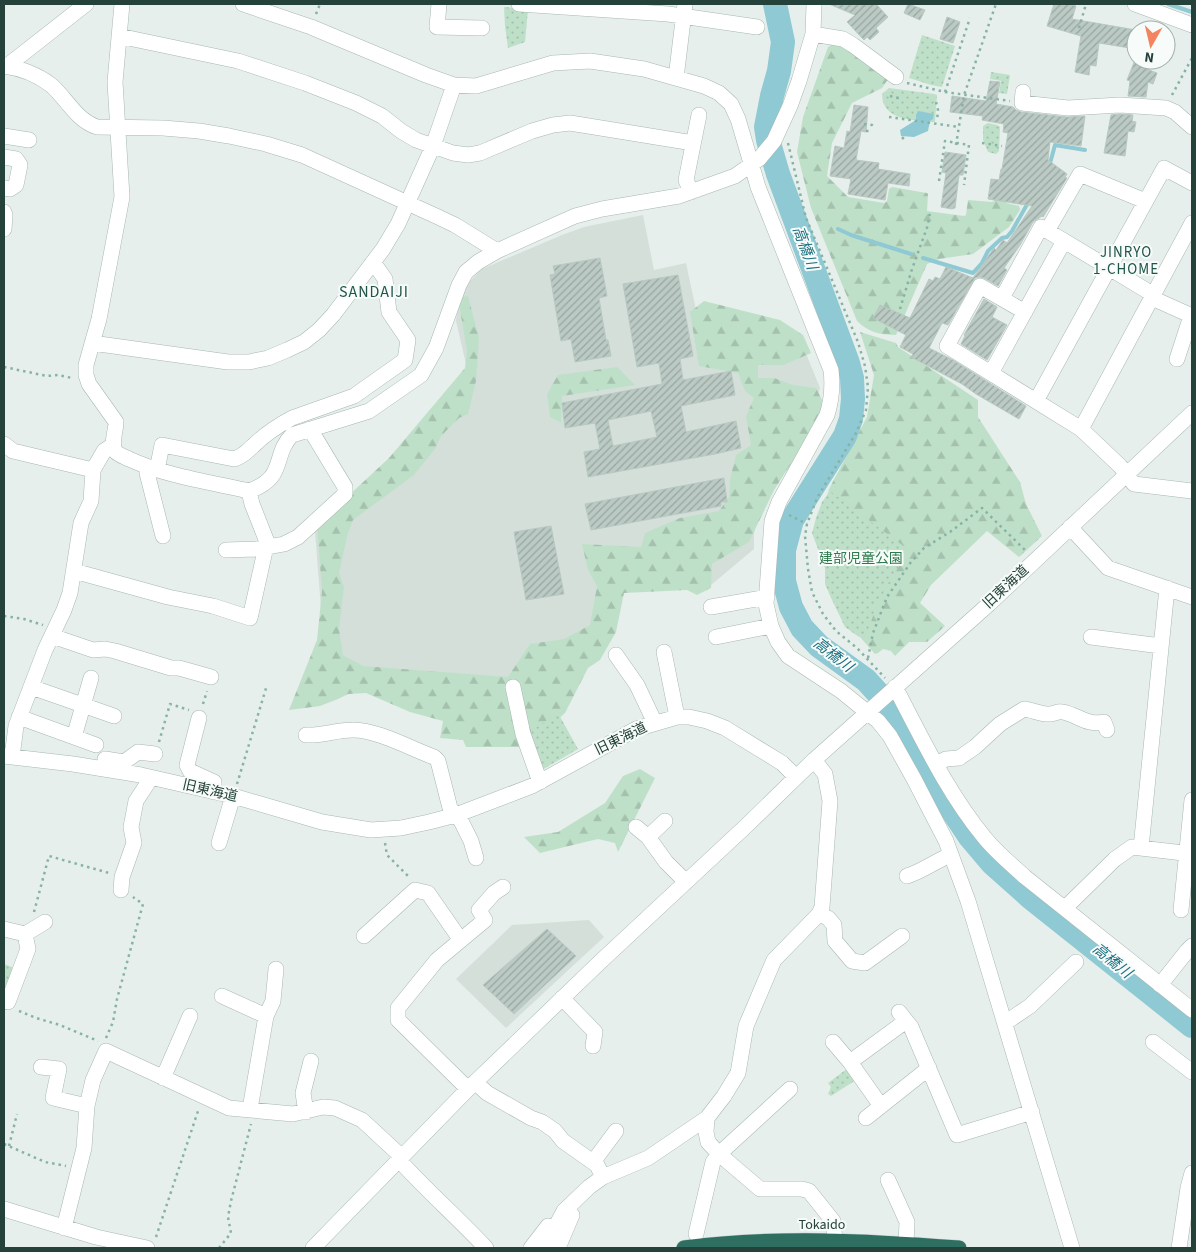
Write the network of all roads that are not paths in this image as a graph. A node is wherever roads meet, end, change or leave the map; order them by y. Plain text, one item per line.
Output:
1 (86, 4) edge
2 (122, 4) edge
3 (243, 4) edge
4 (439, 4) edge
5 (519, 4) edge
6 (814, 4) edge
7 (1135, 4) edge
8 (684, 10) edge
9 (1192, 25) edge
10 (757, 27) dead end
11 (482, 28) dead end
12 (813, 34) junction
13 (118, 36) junction
14 (6, 66) edge
15 (896, 77) road end
16 (676, 78) junction
17 (454, 84) junction
18 (1022, 98) road end
19 (699, 116) dead end
20 (117, 127) junction
21 (1192, 127) edge
22 (4, 136) edge
23 (29, 140) dead end
24 (693, 143) junction
25 (434, 146) junction
26 (4, 157) edge
27 (755, 162) junction
28 (1192, 183) edge
29 (4, 188) edge
30 (691, 192) junction
31 (1145, 201) junction
32 (408, 203) junction
33 (4, 212) edge
34 (1192, 223) edge
35 (4, 229) edge
36 (1047, 231) junction
37 (1064, 241) junction
38 (497, 251) junction
39 (374, 262) junction
40 (1108, 267) junction
41 (1153, 297) junction
42 (1002, 298) junction
43 (1025, 312) junction
44 (1192, 316) edge
45 (92, 343) junction
46 (1177, 359) dead end
47 (991, 373) junction
48 (1036, 401) junction
49 (1192, 414) edge
50 (310, 429) junction
51 (1081, 429) junction
52 (4, 444) edge
53 (113, 446) junction
54 (152, 469) junction
55 (93, 470) junction
56 (1127, 475) junction
57 (249, 491) junction
58 (1192, 491) edge
59 (1070, 527) junction
60 (164, 536) dead end
61 (268, 546) junction
62 (226, 550) dead end
63 (74, 571) junction
64 (1167, 588) junction
65 (766, 597) junction
66 (1192, 597) edge
67 (711, 607) dead end
68 (770, 626) junction
69 (53, 634) junction
70 (716, 637) dead end
71 (1091, 637) dead end
72 (1161, 646) junction
73 (664, 652) dead end
74 (616, 655) dead end
75 (211, 677) road end
76 (91, 678) dead end
77 (31, 687) junction
78 (513, 687) dead end
79 (893, 690) junction
80 (84, 705) junction
81 (870, 710) junction
82 (200, 715) road end
83 (114, 716) dead end
84 (19, 717) junction
85 (677, 718) junction
86 (655, 723) junction
87 (1107, 730) dead end
88 (306, 735) dead end
89 (74, 737) junction
90 (96, 745) dead end
91 (155, 754) road end
92 (8, 757) edge
93 (814, 760) junction
94 (936, 764) junction
95 (81, 765) junction
96 (796, 777) junction
97 (151, 778) junction
98 (540, 782) junction
99 (214, 792) junction
100 (233, 796) junction
101 (1192, 800) edge
102 (456, 815) junction
103 (665, 821) dead end
104 (636, 827) dead end
105 (648, 837) junction
106 (219, 842) dead end
107 (1141, 848) junction
108 (951, 854) junction
109 (1189, 854) edge
110 (476, 858) dead end
111 (907, 876) dead end
112 (686, 882) junction
113 (121, 884) road end
114 (503, 887) dead end
115 (1065, 908) junction
116 (1181, 910) dead end
117 (819, 914) junction
118 (45, 922) dead end
119 (4, 929) edge
120 (27, 932) junction
121 (364, 936) dead end
122 (902, 936) dead end
123 (460, 939) junction
124 (1192, 946) edge
125 (1076, 962) dead end
126 (276, 969) dead end
127 (1160, 985) junction
128 (222, 996) dead end
129 (562, 998) junction
130 (6, 1001) edge
131 (1192, 1010) edge
132 (190, 1016) dead end
133 (266, 1016) junction
134 (1005, 1023) junction
135 (833, 1042) dead end
136 (1153, 1042) dead end
137 (592, 1046) dead end
138 (311, 1061) dead end
139 (850, 1062) junction
140 (41, 1067) dead end
141 (929, 1068) junction
142 (1192, 1072) edge
143 (163, 1078) junction
144 (472, 1085) junction
145 (790, 1089) dead end
146 (87, 1106) junction
147 (881, 1106) junction
148 (253, 1109) junction
149 (306, 1112) junction
150 (1032, 1112) junction
151 (708, 1118) junction
152 (866, 1118) dead end
153 (616, 1131) dead end
154 (719, 1154) junction
155 (401, 1158) junction
156 (594, 1162) junction
157 (1192, 1173) edge
158 (601, 1179) junction
159 (888, 1180) dead end
160 (4, 1209) edge
161 (559, 1219) junction
162 (64, 1228) junction
163 (696, 1234) dead end
164 (835, 1240) junction
165 (151, 1244) edge
166 (906, 1244) junction
167 (313, 1248) edge
168 (486, 1248) edge
169 (531, 1248) edge
170 (544, 1248) edge
171 (558, 1248) edge
172 (684, 1248) edge
173 (959, 1248) edge
174 (1072, 1248) edge
175 (1179, 1248) edge

1 - 14 street
2 - 13 street
3 - 17 street
4 - 11 street
5 - 8 street
6 - 12 street
7 - 9 street
8 - 10 street
8 - 16 street
12 - 15 street
12 - 27 street
13 - 20 street
13 - 25 street
14 - 20 street
16 - 17 street
16 - 27 street
17 - 25 street
18 - 21 street
19 - 24 street
20 - 32 street
20 - 45 street
22 - 23 street
24 - 25 street
24 - 30 street
25 - 32 street
26 - 29 street
27 - 30 street
27 - 65 street
28 - 31 street
30 - 38 street
31 - 36 street
31 - 40 street
32 - 38 street
32 - 39 street
33 - 35 street
34 - 41 street
36 - 37 street
36 - 42 street
37 - 40 street
37 - 43 street
38 - 50 street
39 - 45 street
39 - 54 street
40 - 41 street
40 - 48 street
41 - 44 street
41 - 51 street
42 - 43 street
42 - 47 street
43 - 47 street
44 - 46 street
45 - 53 street
47 - 48 street
48 - 51 street
49 - 56 street, 旧東海道
50 - 57 street
50 - 61 street
51 - 56 street
52 - 55 street
53 - 54 street
53 - 55 street
54 - 57 street
54 - 60 street
55 - 63 street
56 - 58 street
56 - 59 street, 旧東海道
57 - 61 street
59 - 64 street
59 - 79 street, 旧東海道
61 - 62 street
61 - 63 street
63 - 69 street
64 - 66 street
64 - 72 street
65 - 67 street
65 - 68 street
68 - 70 street
68 - 81 street
69 - 75 street
69 - 77 street
71 - 72 street
72 - 107 street
73 - 85 street
74 - 86 street
76 - 80 street
77 - 80 street
77 - 84 street
78 - 98 street
79 - 81 street, 旧東海道
79 - 94 street
80 - 83 street
80 - 89 street
81 - 93 street, 旧東海道
81 - 108 street
82 - 99 street
84 - 89 street
84 - 92 street
85 - 86 street, 旧東海道
85 - 96 street, 旧東海道
86 - 98 street, 旧東海道
87 - 94 street
88 - 102 street
89 - 90 street
91 - 95 street
92 - 95 street, 旧東海道
93 - 96 street, 旧東海道
93 - 117 street
94 - 115 street
95 - 97 street, 旧東海道
96 - 112 street
97 - 99 street, 旧東海道
97 - 113 street
98 - 102 street, 旧東海道
99 - 100 street, 旧東海道
100 - 102 street, 旧東海道
100 - 106 street
101 - 109 street
102 - 110 street
103 - 105 street
104 - 105 street
105 - 112 street
107 - 109 street
107 - 115 street
108 - 111 street
108 - 134 street
109 - 116 street
112 - 129 street
114 - 123 street
115 - 127 street
117 - 122 street
117 - 151 street
118 - 120 street
119 - 120 street
120 - 130 street
121 - 123 street
123 - 144 street
124 - 127 street
125 - 134 street
126 - 133 street
127 - 131 street
128 - 133 street
129 - 137 street
129 - 144 street
132 - 143 street
133 - 148 street
134 - 150 street
135 - 139 street
136 - 142 street
138 - 149 street
139 - 141 street
139 - 147 street
140 - 146 street
141 - 147 street
141 - 150 street
143 - 146 street
143 - 148 street
144 - 155 street
144 - 156 street
145 - 154 street
146 - 162 street
147 - 152 street
148 - 149 street
149 - 155 street
150 - 174 street
151 - 154 street
151 - 158 street
153 - 156 street
154 - 163 street
154 - 164 street
155 - 167 street
155 - 168 street
156 - 158 street
157 - 175 street
158 - 161 street
158 - 171 street
159 - 166 street
160 - 162 street
161 - 169 street
161 - 170 street
162 - 165 street
164 - 166 highway, Tokaido
164 - 172 highway, Tokaido
166 - 173 highway, Tokaido

